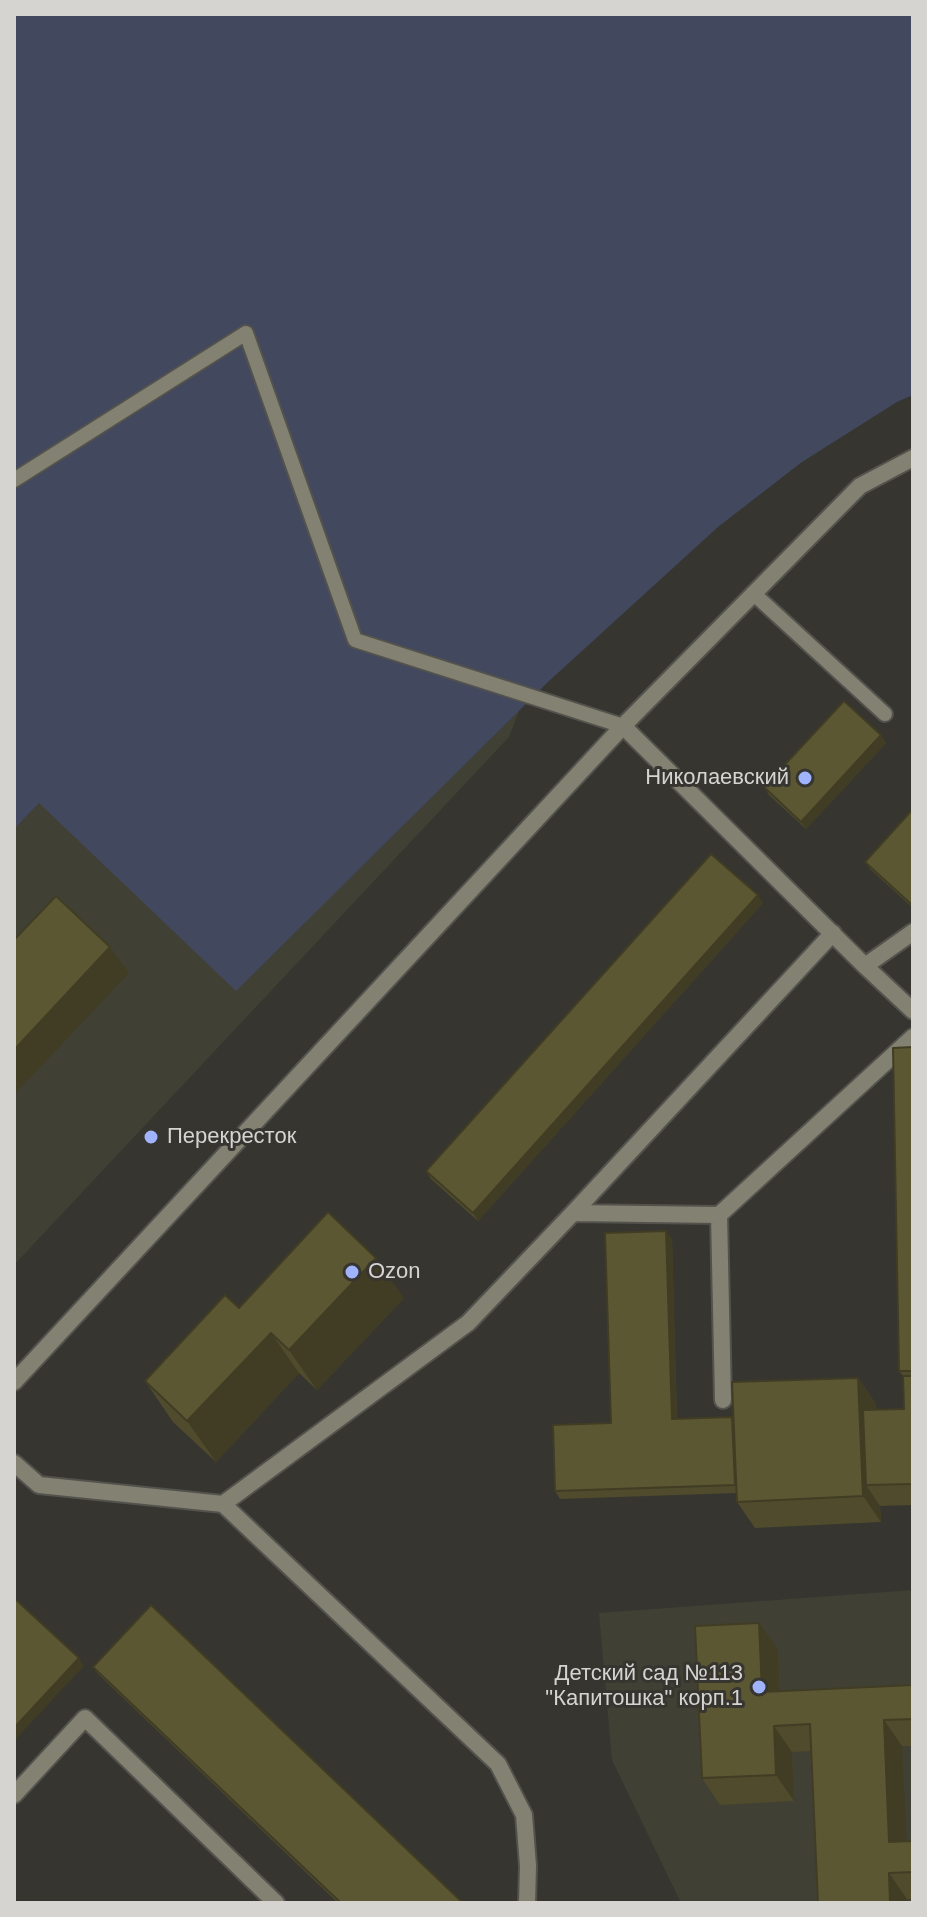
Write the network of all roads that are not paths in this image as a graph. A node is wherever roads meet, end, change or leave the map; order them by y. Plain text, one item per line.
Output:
1 (913, 458) edge
2 (14, 480) edge
3 (753, 593) junction
4 (885, 714) dead end
5 (623, 726) junction
6 (913, 932) edge
7 (833, 933) junction
8 (865, 966) junction
9 (913, 1011) edge
10 (913, 1037) edge
11 (573, 1213) junction
12 (719, 1215) junction
13 (14, 1382) edge
14 (723, 1400) dead end
15 (14, 1463) edge
16 (223, 1504) junction
17 (14, 1795) edge
18 (276, 1903) edge
19 (527, 1903) edge

1 - 3 street
2 - 5 lane
3 - 4 lane
3 - 5 street
5 - 7 street
5 - 13 street
6 - 8 street
7 - 8 street
7 - 11 street
8 - 9 street
10 - 12 street
11 - 12 street
11 - 16 street
12 - 14 street
15 - 16 street
16 - 19 street
17 - 18 street

